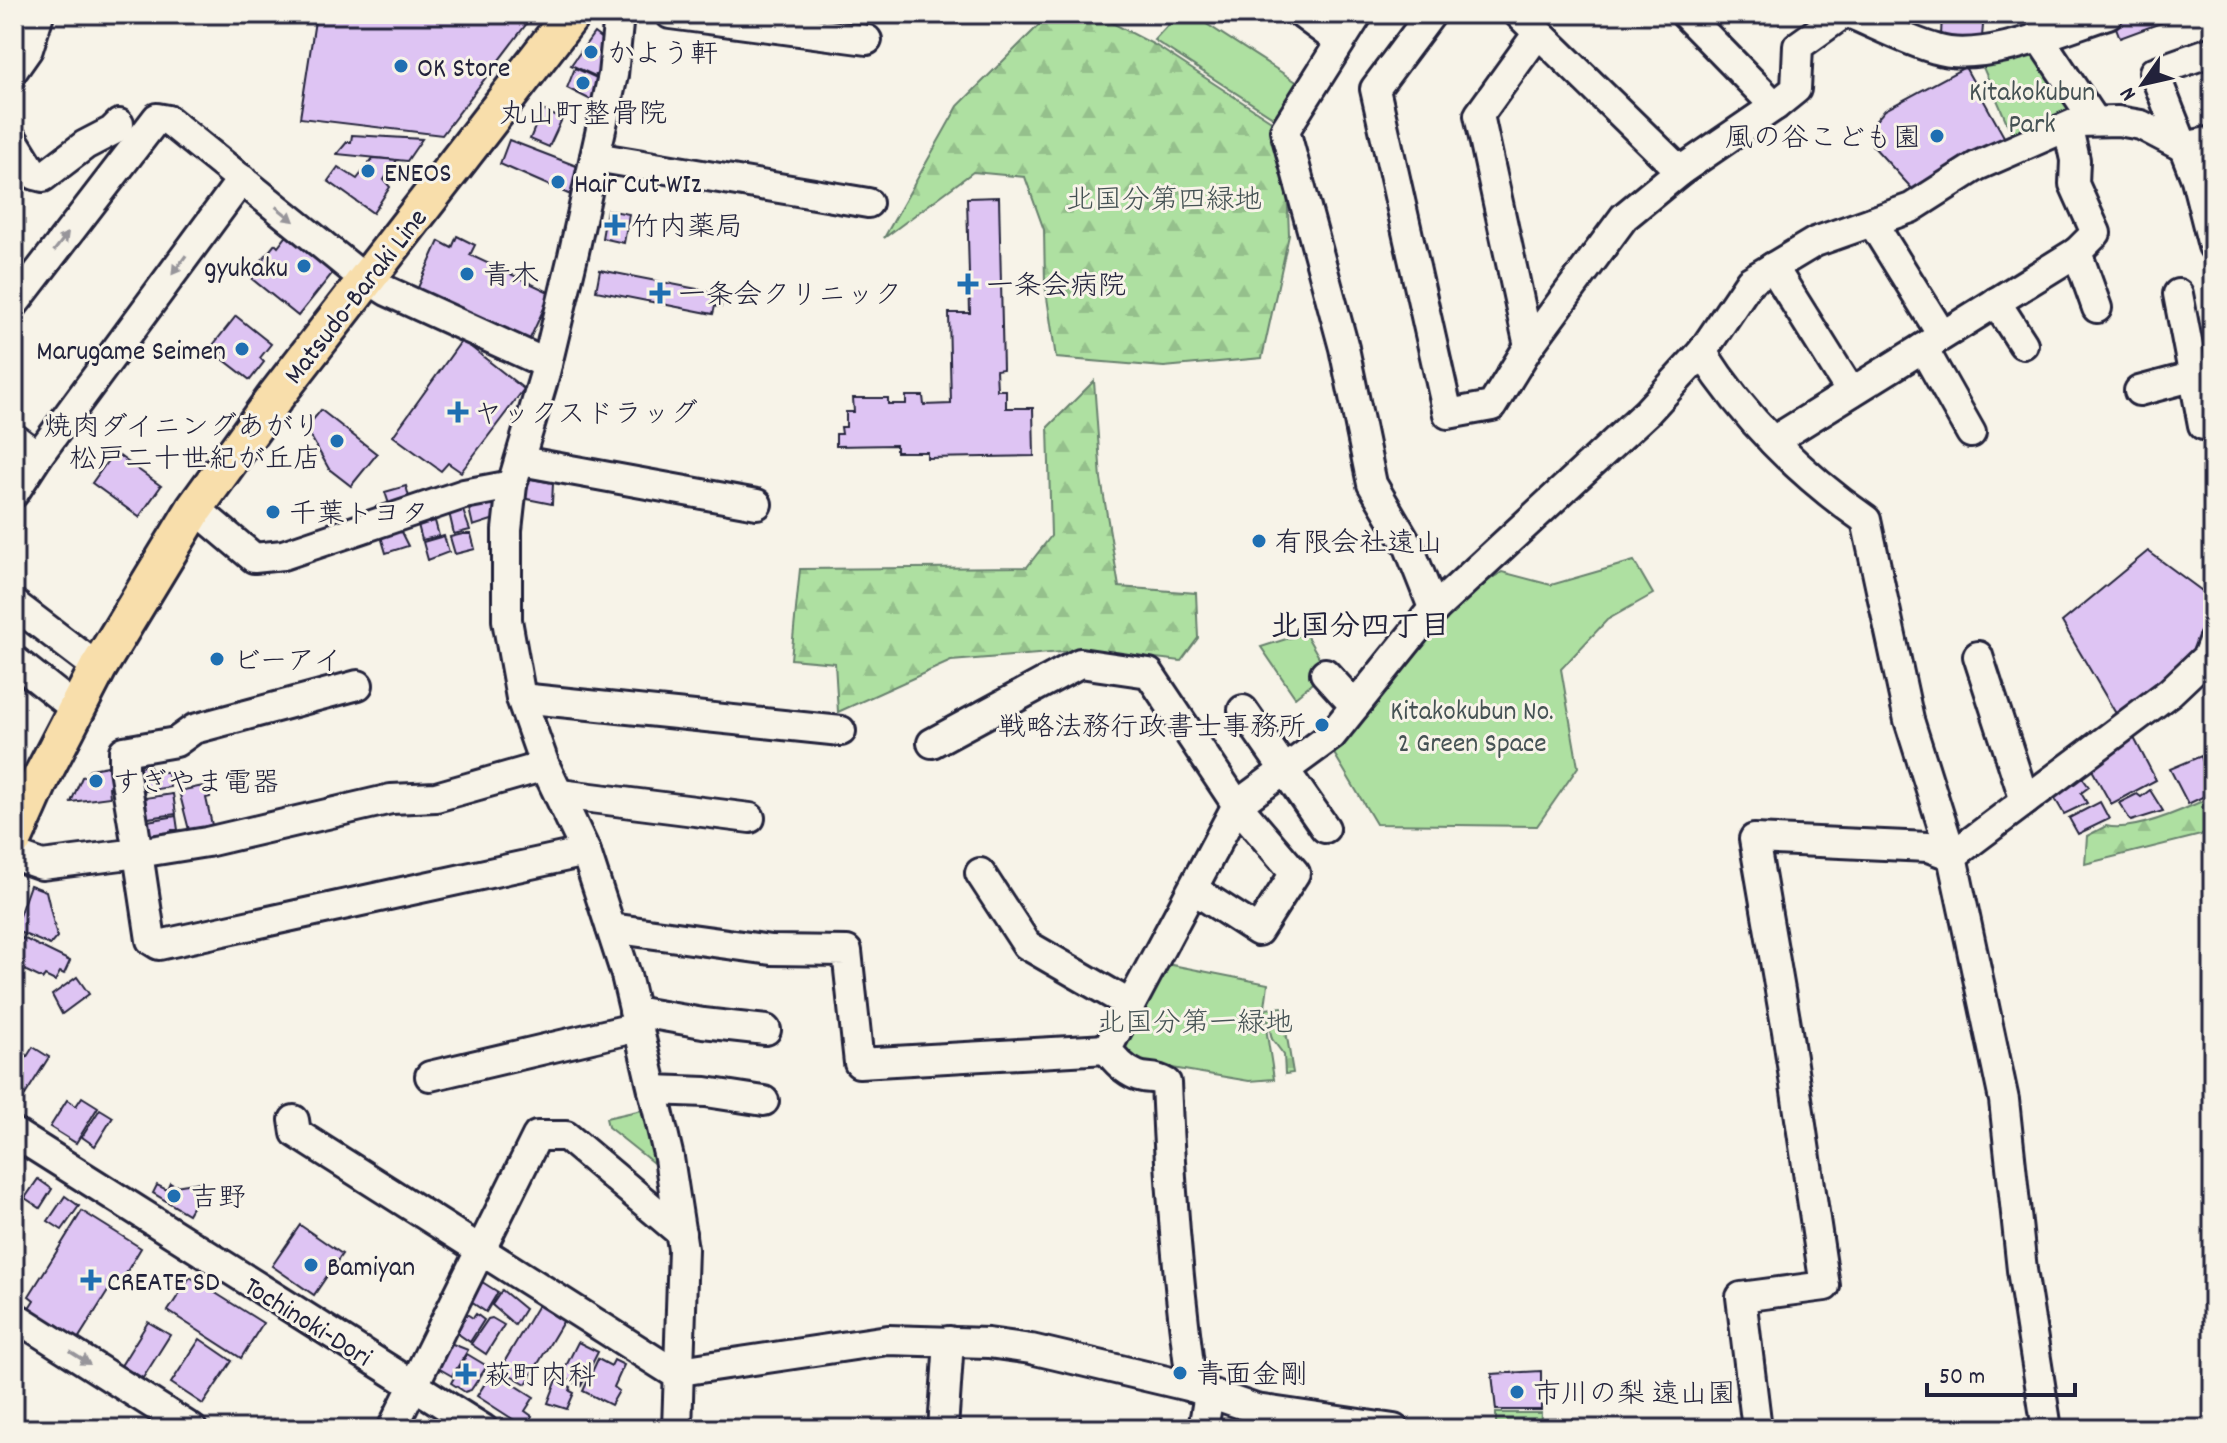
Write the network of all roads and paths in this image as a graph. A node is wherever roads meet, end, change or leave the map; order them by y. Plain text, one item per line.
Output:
1 (39, 14) edge
2 (572, 14) edge
3 (619, 14) edge
4 (670, 14) edge
5 (1302, 14) edge
6 (1358, 14) edge
7 (1431, 14) edge
8 (1685, 14) edge
9 (1843, 14) edge
10 (1851, 14) edge
11 (2108, 14) edge
12 (1528, 24) edge
13 (2029, 30) edge
14 (867, 40) dead end
15 (1340, 42) junction
16 (2213, 51) edge
17 (14, 69) edge
18 (1775, 106) junction
19 (119, 124) dead end
20 (2082, 124) junction
21 (14, 141) edge
22 (2213, 141) edge
23 (2183, 147) junction
24 (595, 157) junction
25 (1680, 171) junction
26 (242, 179) junction
27 (868, 203) dead end
28 (1872, 222) junction
29 (2213, 246) edge
30 (2077, 252) junction
31 (1773, 267) junction
32 (23, 272) edge
33 (367, 278) junction
34 (2178, 294) dead end
35 (1996, 302) junction
36 (14, 304) edge
37 (2097, 308) dead end
38 (1932, 342) junction
39 (2023, 344) dead end
40 (1529, 346) junction
41 (1702, 352) junction
42 (547, 364) junction
43 (2199, 365) edge
44 (2139, 391) dead end
45 (1851, 392) junction
46 (2203, 425) dead end
47 (1971, 433) dead end
48 (14, 438) edge
49 (1773, 441) junction
50 (38, 456) junction
51 (516, 473) junction
52 (14, 493) edge
53 (757, 504) dead end
54 (195, 508) junction
55 (14, 604) edge
56 (1434, 610) junction
57 (2213, 641) edge
58 (1978, 656) dead end
59 (14, 660) edge
60 (98, 668) junction
61 (1325, 673) dead end
62 (358, 685) dead end
63 (521, 698) junction
64 (1355, 706) junction
65 (76, 709) junction
66 (1243, 710) dead end
67 (841, 731) dead end
68 (932, 743) dead end
69 (545, 766) junction
70 (1286, 770) junction
71 (560, 794) junction
72 (2025, 801) junction
73 (1237, 805) junction
74 (750, 818) dead end
75 (1325, 828) dead end
76 (14, 839) edge
77 (586, 852) junction
78 (138, 853) junction
79 (14, 855) edge
80 (1952, 856) junction
81 (980, 873) dead end
82 (1193, 889) junction
83 (611, 928) junction
84 (1129, 1004) junction
85 (636, 1019) junction
86 (766, 1030) dead end
87 (1107, 1049) junction
88 (430, 1076) dead end
89 (653, 1090) junction
90 (764, 1101) dead end
91 (294, 1120) dead end
92 (14, 1133) edge
93 (681, 1233) junction
94 (480, 1251) junction
95 (14, 1316) edge
96 (949, 1341) junction
97 (679, 1374) junction
98 (413, 1385) junction
99 (1201, 1390) junction
100 (192, 1429) edge
101 (392, 1429) edge
102 (483, 1429) edge
103 (677, 1429) edge
104 (943, 1429) edge
105 (1203, 1429) edge
106 (1394, 1429) edge
107 (1757, 1429) edge
108 (2047, 1429) edge

1 - 17 street
2 - 33 main road, Matsudo-Baraki Line
3 - 24 street
4 - 14 street
5 - 15 street
6 - 15 street
7 - 40 street
8 - 18 street
9 - 18 street
10 - 13 street
11 - 13 street
12 - 25 street
12 - 40 street
13 - 20 street
15 - 56 street
16 - 23 street
18 - 25 street
19 - 21 street
20 - 23 street
20 - 28 street
20 - 30 street
22 - 23 street
23 - 29 street
24 - 27 street
24 - 42 street
25 - 40 street
32 -> 26 street
26 -> 33 street
26 -> 50 street
28 - 31 street
28 - 38 street
30 - 35 street
30 - 37 street
31 - 41 street
31 - 45 street
32 - 36 street
33 - 42 street
33 - 54 main road, Matsudo-Baraki Line
34 - 43 street
35 - 38 street
35 - 39 street
38 - 45 street
38 - 47 street
41 - 49 street
41 - 56 street
42 - 51 street
43 - 44 street
43 - 46 street
45 - 49 street
48 - 50 street
49 - 80 street
50 - 52 street
51 - 53 street
51 - 54 street
51 - 63 street
54 - 60 main road, Matsudo-Baraki Line
55 - 60 street
56 - 64 street
57 - 72 street
58 - 72 street
59 - 65 street
60 - 65 main road, Matsudo-Baraki Line
61 - 64 street
62 - 78 street
63 - 67 street
63 - 69 street
64 - 70 street
65 - 76 main road, Matsudo-Baraki Line
66 - 70 street
68 - 73 street
69 - 71 street
69 - 78 street
70 - 73 street
70 - 75 street
71 - 74 street
71 - 77 street
72 - 80 street
73 - 82 street
73 - 82 street
77 - 78 street
77 - 83 street
78 - 79 street
80 - 107 street
80 - 108 street
81 - 84 street
82 - 84 street
83 - 85 street
83 - 87 street
84 - 87 street
85 - 86 street
85 - 88 street
85 - 89 street
87 - 99 street
89 - 90 street
89 - 93 street
91 - 94 street
92 - 98 street, Tochinoki-Dori
93 - 94 street
93 - 97 street
94 - 97 street
94 - 98 street
95 -> 100 street
96 - 97 street
96 - 99 street
96 - 104 street
97 - 103 street
98 - 101 street
98 - 102 street, Tochinoki-Dori
99 - 105 street
99 - 106 street

